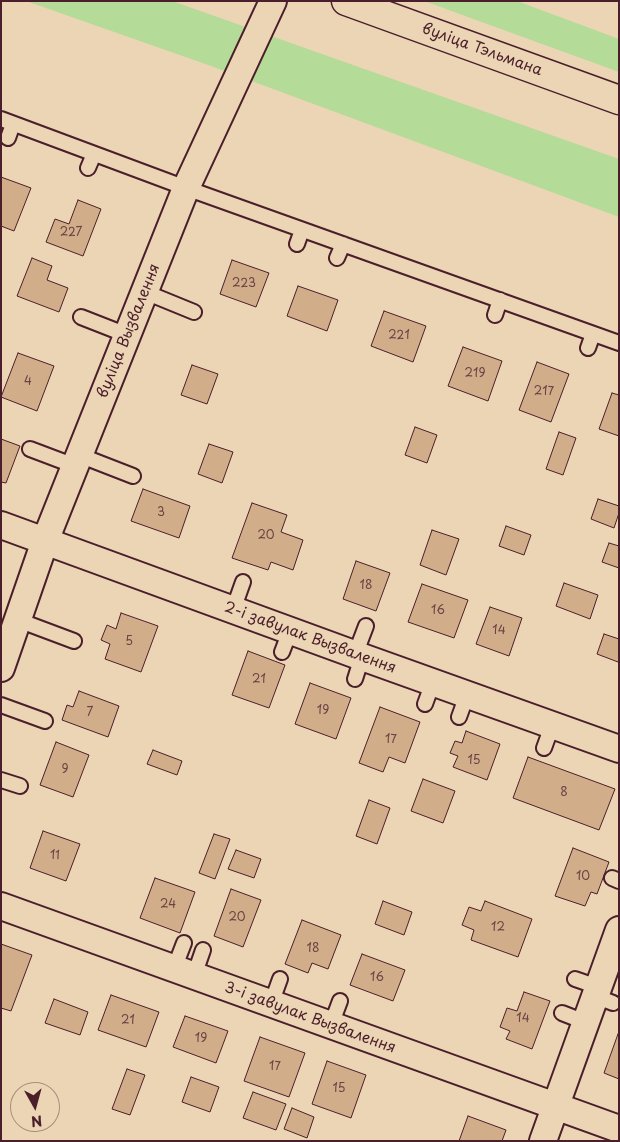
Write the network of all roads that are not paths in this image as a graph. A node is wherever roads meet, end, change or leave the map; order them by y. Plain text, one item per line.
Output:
1 (273, 1) edge
2 (346, 1) edge
3 (619, 100) edge
4 (7, 122) edge
5 (8, 138) dead end
6 (94, 154) junction
7 (88, 168) dead end
8 (186, 188) junction
9 (302, 230) junction
10 (297, 244) dead end
11 (342, 244) junction
12 (337, 258) dead end
13 (145, 292) junction
14 (500, 300) junction
15 (194, 312) dead end
16 (495, 315) dead end
17 (80, 317) dead end
18 (593, 334) junction
19 (128, 335) junction
20 (619, 343) edge
21 (588, 348) dead end
22 (30, 449) dead end
23 (77, 460) junction
24 (133, 476) dead end
25 (1, 525) edge
26 (44, 541) junction
27 (243, 582) dead end
28 (233, 610) junction
29 (18, 620) junction
30 (366, 626) dead end
31 (74, 641) dead end
32 (357, 664) junction
33 (1, 668) edge
34 (1, 705) edge
35 (45, 721) dead end
36 (619, 749) edge
37 (1, 780) edge
38 (20, 786) dead end
39 (1, 906) edge
40 (619, 930) edge
41 (184, 943) dead end
42 (203, 950) dead end
43 (184, 972) junction
44 (280, 979) dead end
45 (340, 1001) dead end
46 (271, 1004) junction
47 (331, 1026) junction
48 (555, 1106) junction
49 (619, 1129) edge
50 (543, 1141) edge

1 - 8 street, вуліца Вызвалення
2 - 3 main road, вуліца Тэльмана
4 - 5 lane
4 - 6 lane
6 - 7 lane
6 - 8 lane
8 - 9 lane
8 - 13 street, вуліца Вызвалення
9 - 10 lane
9 - 11 lane
11 - 12 lane
11 - 14 lane
13 - 15 lane
13 - 19 street, вуліца Вызвалення
14 - 16 lane
14 - 18 lane
17 - 19 lane
18 - 20 lane
18 - 21 lane
19 - 23 street, вуліца Вызвалення
22 - 23 lane
23 - 24 lane
23 - 26 street, вуліца Вызвалення
25 - 26 street, 2-і завулак Вызвалення
26 - 28 street, 2-і завулак Вызвалення
26 - 29 street, вуліца Вызвалення
27 - 28 lane
28 - 32 street, 2-і завулак Вызвалення
29 - 31 lane
29 - 33 street, вуліца Вызвалення
30 - 32 lane
32 - 36 street, 2-і завулак Вызвалення
34 - 35 lane
37 - 38 lane
39 - 43 street, 3-і завулак Вызвалення
40 - 48 street
41 - 43 lane
42 - 43 lane
43 - 46 street, 3-і завулак Вызвалення
44 - 46 lane
45 - 47 lane
46 - 47 street, 3-і завулак Вызвалення
47 - 48 street, 3-і завулак Вызвалення
48 - 49 street, 3-і завулак Вызвалення
48 - 50 street

